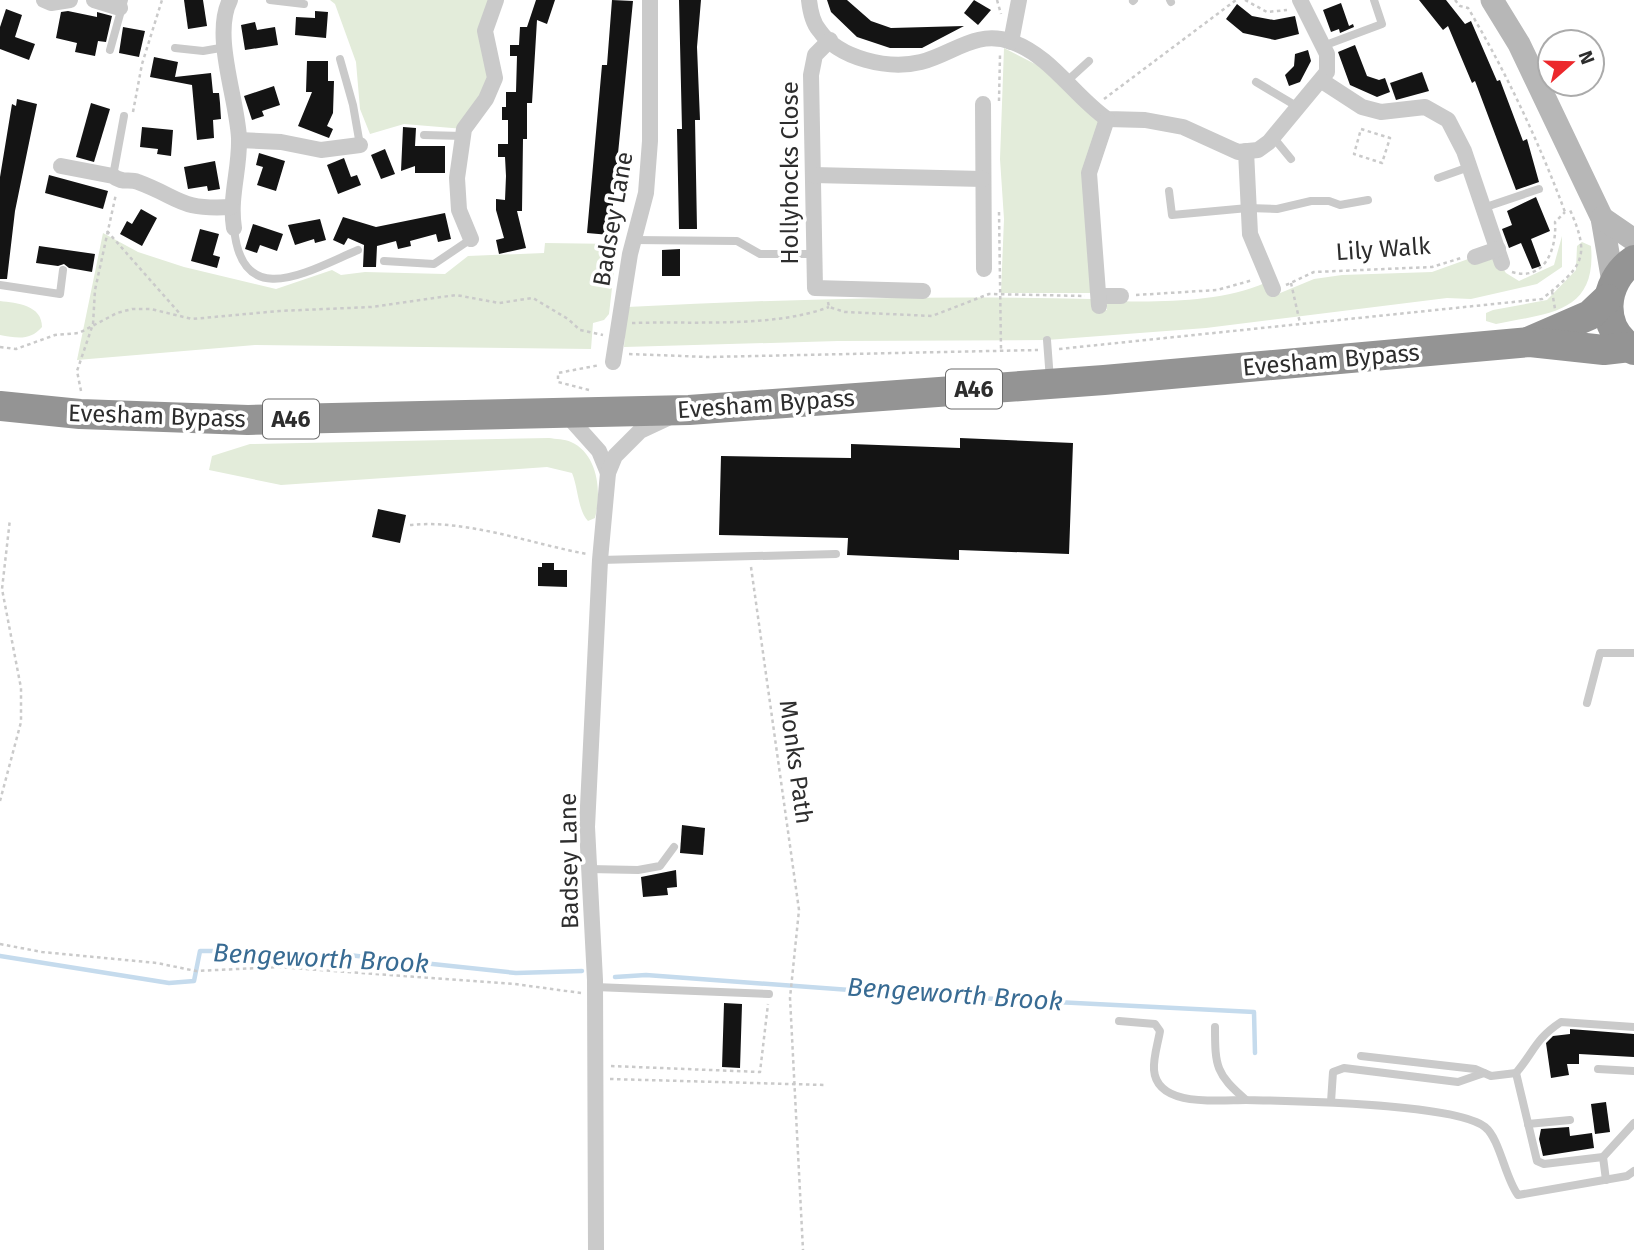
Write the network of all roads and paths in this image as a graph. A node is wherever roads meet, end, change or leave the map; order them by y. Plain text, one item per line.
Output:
1 (44, 0) edge
2 (70, 0) edge
3 (94, 0) edge
4 (230, 0) edge
5 (270, 0) edge
6 (496, 0) edge
7 (650, 0) edge
8 (809, 0) edge
9 (1019, 0) edge
10 (1236, 0) edge
11 (1245, 0) edge
12 (1374, 0) edge
13 (1455, 0) edge
14 (1492, 0) edge
15 (1301, 2) edge
16 (122, 4) edge
17 (304, 4) dead end
18 (831, 40) junction
19 (1012, 42) junction
20 (1323, 46) junction
21 (226, 47) junction
22 (175, 48) dead end
23 (110, 50) dead end
24 (340, 59) dead end
25 (1089, 61) dead end
26 (1322, 81) junction
27 (1066, 82) junction
28 (1256, 82) dead end
29 (983, 104) dead end
30 (1093, 107) junction
31 (1298, 107) junction
32 (124, 116) dead end
33 (1107, 119) junction
34 (1377, 134) joint
35 (424, 135) dead end
36 (463, 136) junction
37 (1273, 137) junction
38 (239, 140) junction
39 (360, 145) joint
40 (1246, 151) junction
41 (1291, 159) dead end
42 (61, 166) dead end
43 (1469, 167) junction
44 (813, 175) junction
45 (113, 176) junction
46 (1438, 178) dead end
47 (983, 179) junction
48 (1539, 189) dead end
49 (1169, 191) dead end
50 (1368, 200) dead end
51 (231, 207) junction
52 (1597, 207) junction
53 (1248, 208) junction
54 (1483, 208) junction
55 (1567, 211) junction
56 (234, 228) joint
57 (107, 231) dead end
58 (471, 239) joint
59 (633, 240) junction
60 (1634, 240) edge
61 (358, 250) dead end
62 (814, 254) junction
63 (1500, 256) junction
64 (1469, 257) joint
65 (1634, 260) edge
66 (384, 261) dead end
67 (984, 269) dead end
68 (63, 270) dead end
69 (1270, 282) junction
70 (1291, 283) junction
71 (0, 285) edge
72 (825, 290) junction
73 (1610, 290) junction
74 (923, 291) dead end
75 (1121, 296) joint
76 (1099, 301) junction
77 (829, 307) junction
78 (182, 316) junction
79 (1300, 323) junction
80 (1047, 340) dead end
81 (1530, 342) junction
82 (616, 344) junction
83 (0, 347) edge
84 (1632, 349) edge
85 (1048, 350) junction
86 (76, 371) dead end
87 (1050, 383) junction
88 (82, 397) dead end
89 (0, 406) edge
90 (689, 410) junction
91 (608, 412) junction
92 (565, 413) junction
93 (608, 473) junction
94 (10, 519) dead end
95 (410, 525) dead end
96 (836, 554) dead end
97 (749, 556) junction
98 (600, 558) junction
99 (1634, 653) edge
100 (1587, 703) dead end
101 (0, 801) edge
102 (674, 847) dead end
103 (589, 869) junction
104 (0, 944) edge
105 (595, 987) junction
106 (769, 994) joint
107 (1119, 1021) dead end
108 (1215, 1027) dead end
109 (1634, 1027) edge
110 (1361, 1056) dead end
111 (1598, 1069) dead end
112 (1634, 1071) edge
113 (593, 1072) junction
114 (1484, 1073) junction
115 (1516, 1073) junction
116 (793, 1084) junction
117 (825, 1085) dead end
118 (1246, 1100) junction
119 (1331, 1102) junction
120 (1570, 1120) dead end
121 (1634, 1123) edge
122 (1528, 1124) junction
123 (1603, 1157) junction
124 (1634, 1171) edge
125 (1606, 1180) junction
126 (596, 1250) edge
127 (803, 1250) edge

1 - 2 street
3 - 16 street
4 - 21 street
5 - 17 lane
6 - 36 street
7 - 59 street, Badsey Lane
8 - 18 street
9 - 19 street
10 - 30 path
11 - 15 path
12 - 20 lane
13 - 55 path
14 - 52 main road
15 - 20 street
16 - 23 lane
18 - 19 street
18 - 44 street, Hollyhocks Close
19 - 27 street
20 - 26 street
21 - 22 lane
21 - 38 street
24 - 39 lane
25 - 27 lane
26 - 31 street
26 - 43 street
27 - 30 street
28 - 31 lane
29 - 47 street
30 - 33 street
31 - 37 street
32 - 45 lane
33 - 40 street
33 - 76 street
34 - 34 path
35 - 36 lane
36 - 58 street
37 - 40 street
37 - 41 lane
38 - 39 street
38 - 51 street
40 - 53 street
42 - 45 street
43 - 46 lane
43 - 54 street
44 - 47 street
44 - 62 street, Hollyhocks Close
45 - 51 street
47 - 67 street
48 - 54 lane
49 - 53 lane
50 - 53 lane
51 - 56 street
52 - 55 path
52 - 60 main road
52 - 73 main road
53 - 69 street
54 - 63 street
55 - 63 path
55 - 79 path
56 - 61 lane
57 - 78 path
58 - 66 lane
59 - 62 lane
59 - 82 street, Badsey Lane
62 - 72 street, Hollyhocks Close
63 - 64 street
64 - 70 path, Lily Walk
65 - 73 highway, Evesham Bypass
68 - 71 lane
69 - 70 path, Lily Walk
69 - 75 path, Lily Walk
70 - 79 path
72 - 74 street, Hollyhocks Close
72 - 77 path
73 - 81 highway, Evesham Bypass / A46
73 - 84 highway
75 - 76 street
76 - 77 path
77 - 82 path
78 - 82 path
78 - 83 path
79 - 85 path
80 - 85 lane
81 - 84 highway, Evesham Bypass / A46
81 - 87 highway, Evesham Bypass / A46
82 - 85 path
82 - 91 path
85 - 87 lane
86 - 88 path
87 - 90 highway, Evesham Bypass / A46
89 - 92 highway, Evesham Bypass / A46
90 - 91 highway, Evesham Bypass / A46
90 - 93 street, Badsey Lane
91 - 92 highway, Evesham Bypass / A46
92 - 93 street
93 - 98 street, Badsey Lane
94 - 101 path
95 - 98 path
96 - 97 lane
97 - 98 lane
97 - 116 path, Monks Path
98 - 103 street, Badsey Lane
99 - 100 lane
102 - 103 lane
103 - 105 street, Badsey Lane
104 - 105 path
105 - 106 lane
105 - 113 street, Badsey Lane
106 - 113 path
107 - 118 lane
108 - 118 lane
109 - 115 lane
110 - 114 lane
111 - 112 lane
113 - 116 path
113 - 126 street, Badsey Lane
114 - 115 lane
114 - 119 lane
115 - 122 lane
116 - 117 path
116 - 127 path
118 - 119 lane
119 - 125 lane
120 - 122 lane
121 - 123 lane
122 - 123 lane
123 - 125 lane
124 - 125 lane

